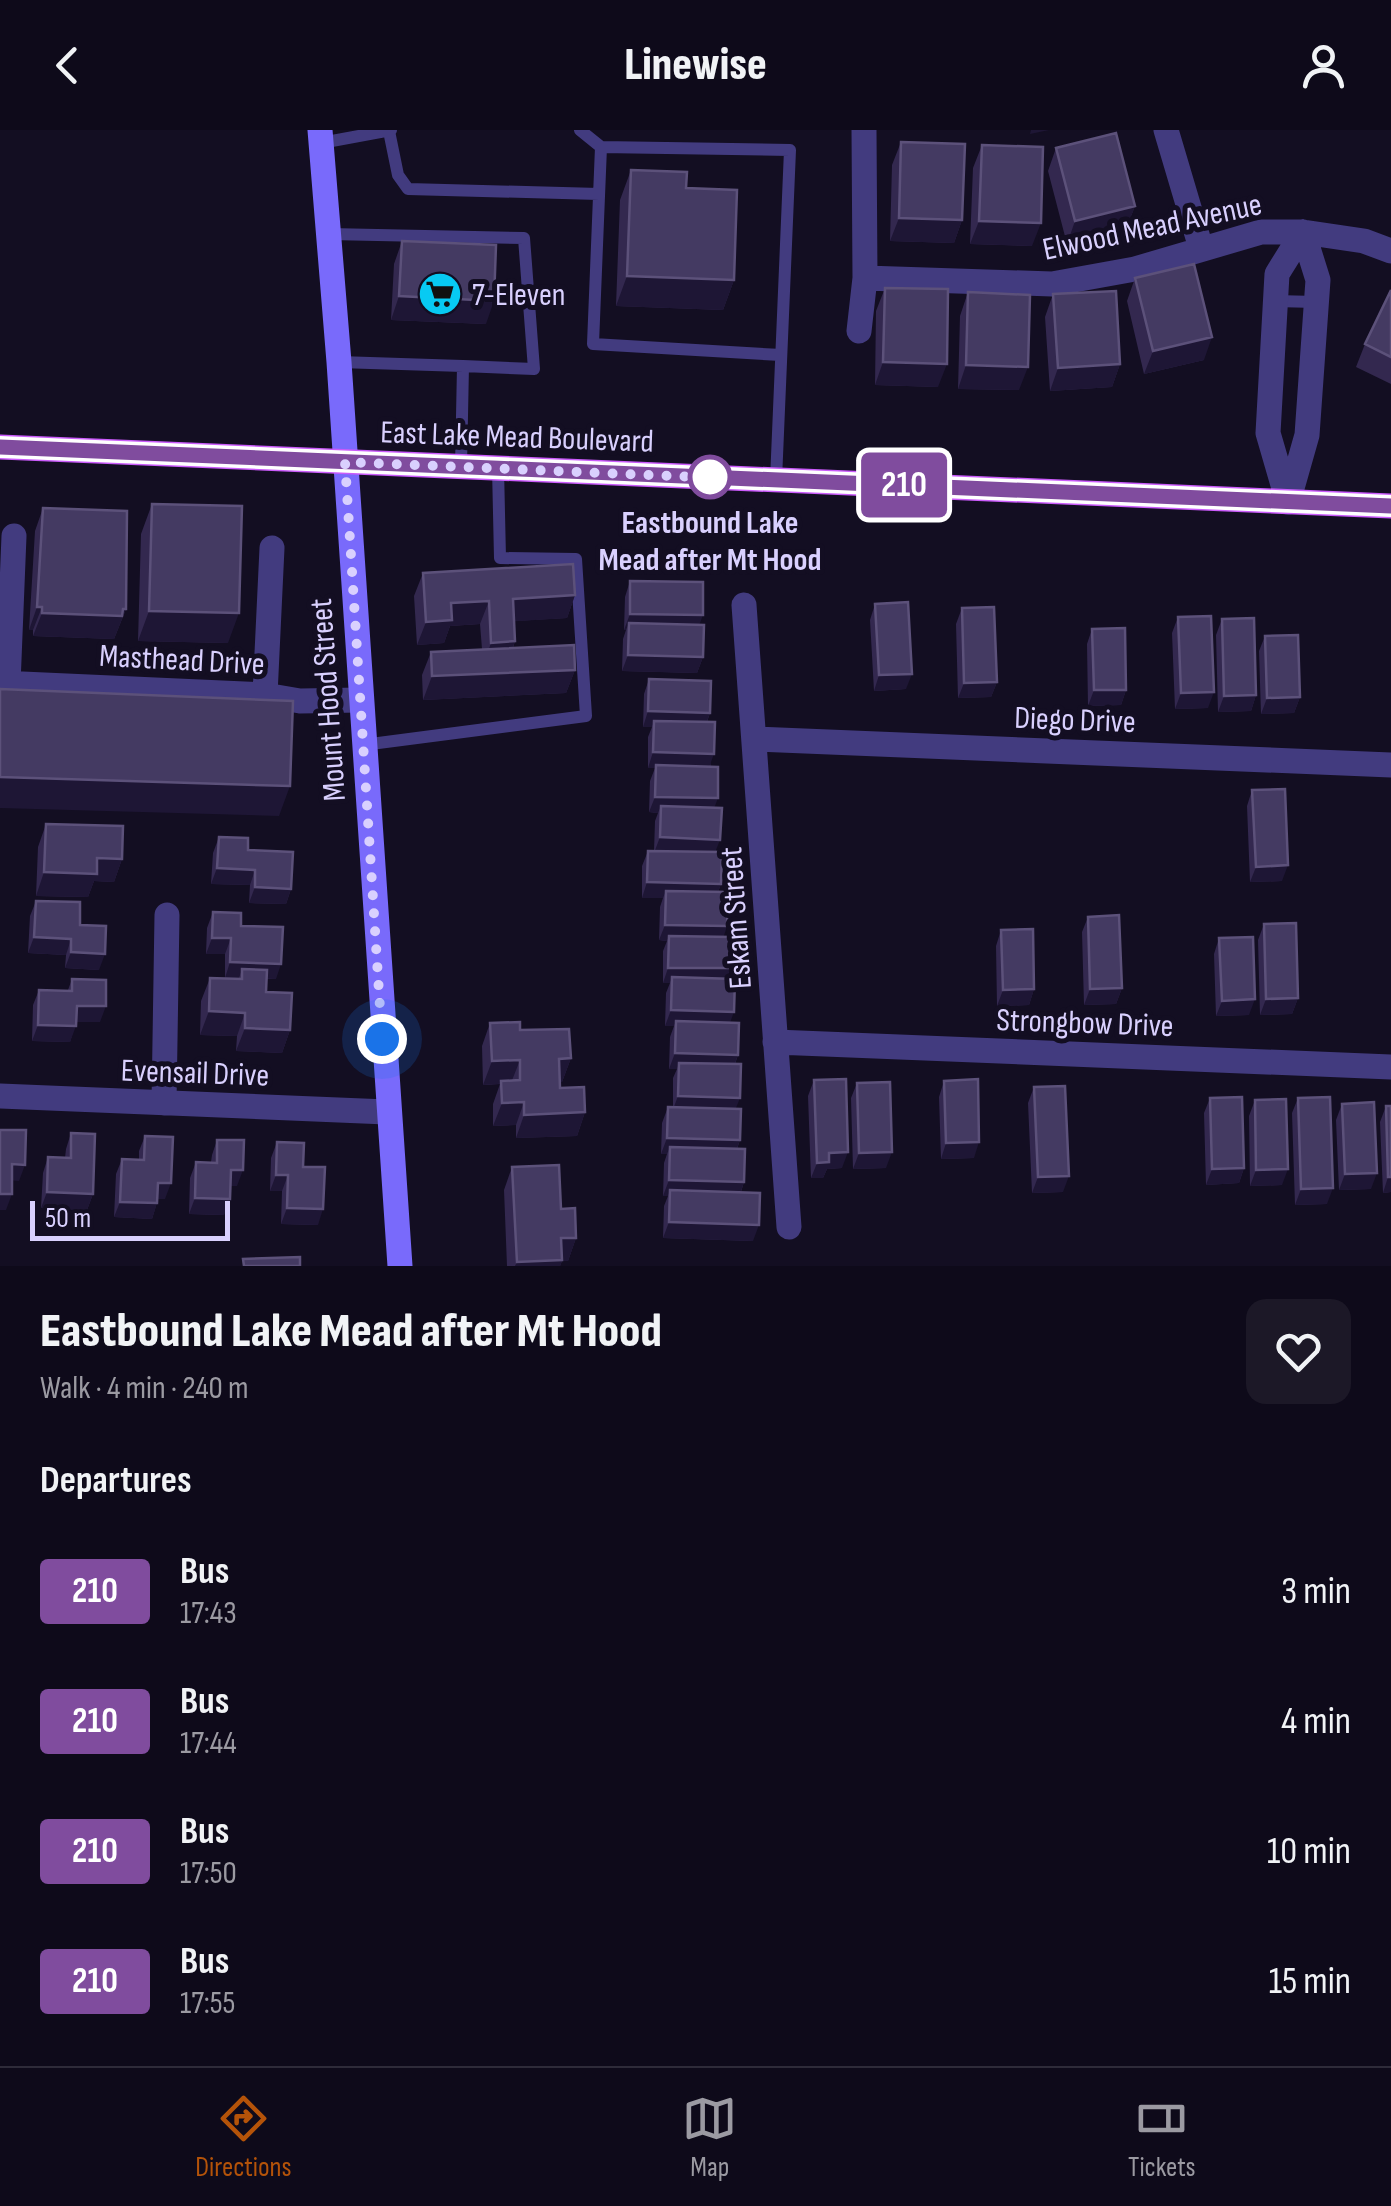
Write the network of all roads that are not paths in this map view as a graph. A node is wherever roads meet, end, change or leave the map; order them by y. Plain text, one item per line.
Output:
1 (390, 130) edge
2 (580, 130) edge
3 (864, 130) edge
4 (1166, 130) edge
5 (321, 137) edge
6 (601, 147) junction
7 (599, 194) junction
8 (1303, 232) junction
9 (330, 234) junction
10 (1201, 248) junction
11 (1391, 251) edge
12 (865, 278) junction
13 (1275, 301) junction
14 (1316, 302) junction
15 (858, 332) dead end
16 (781, 355) junction
17 (339, 362) junction
18 (463, 366) junction
19 (0, 447) edge
20 (345, 462) junction
21 (462, 466) junction
22 (498, 468) junction
23 (776, 480) junction
24 (1288, 502) junction
25 (1391, 506) edge
26 (14, 536) dead end
27 (272, 548) dead end
28 (744, 605) dead end
29 (4, 684) edge
30 (265, 695) junction
31 (360, 700) junction
32 (756, 738) junction
33 (363, 745) junction
34 (1391, 765) edge
35 (167, 915) dead end
36 (775, 1042) junction
37 (1391, 1068) edge
38 (0, 1096) edge
39 (164, 1103) junction
40 (387, 1112) junction
41 (788, 1227) dead end
42 (400, 1266) edge

1 - 5 lane
1 - 7 lane
2 - 6 lane
3 - 12 street
4 - 10 street
5 - 9 street, Mount Hood Street
6 - 7 lane
6 - 16 lane
7 - 16 lane
8 - 10 street, Elwood Mead Avenue
8 - 11 street, Elwood Mead Avenue
8 - 13 street
8 - 14 street
9 - 17 street, Mount Hood Street
9 - 18 lane
10 - 12 street, Elwood Mead Avenue
12 - 15 street
13 - 14 lane
13 - 24 street
14 - 24 street
16 - 23 lane
17 - 18 lane
17 - 20 street, Mount Hood Street
18 - 21 lane
19 - 20 main road, East Lake Mead Boulevard
20 - 21 main road, East Lake Mead Boulevard
20 - 31 street, Mount Hood Street
21 - 22 main road, East Lake Mead Boulevard
22 - 23 main road, East Lake Mead Boulevard
22 - 33 lane
23 - 24 main road, East Lake Mead Boulevard
24 - 25 main road, East Lake Mead Boulevard
26 - 29 street
27 - 30 street
28 - 32 street, Eskam Street
29 - 30 street, Masthead Drive
30 - 31 street, Masthead Drive
31 - 33 street, Mount Hood Street
32 - 34 street, Diego Drive
32 - 36 street, Eskam Street
33 - 40 street, Mount Hood Street
35 - 39 street
36 - 37 street, Strongbow Drive
36 - 41 street, Eskam Street
38 - 39 street, Evensail Drive
39 - 40 street, Evensail Drive
40 - 42 street, Mount Hood Street

